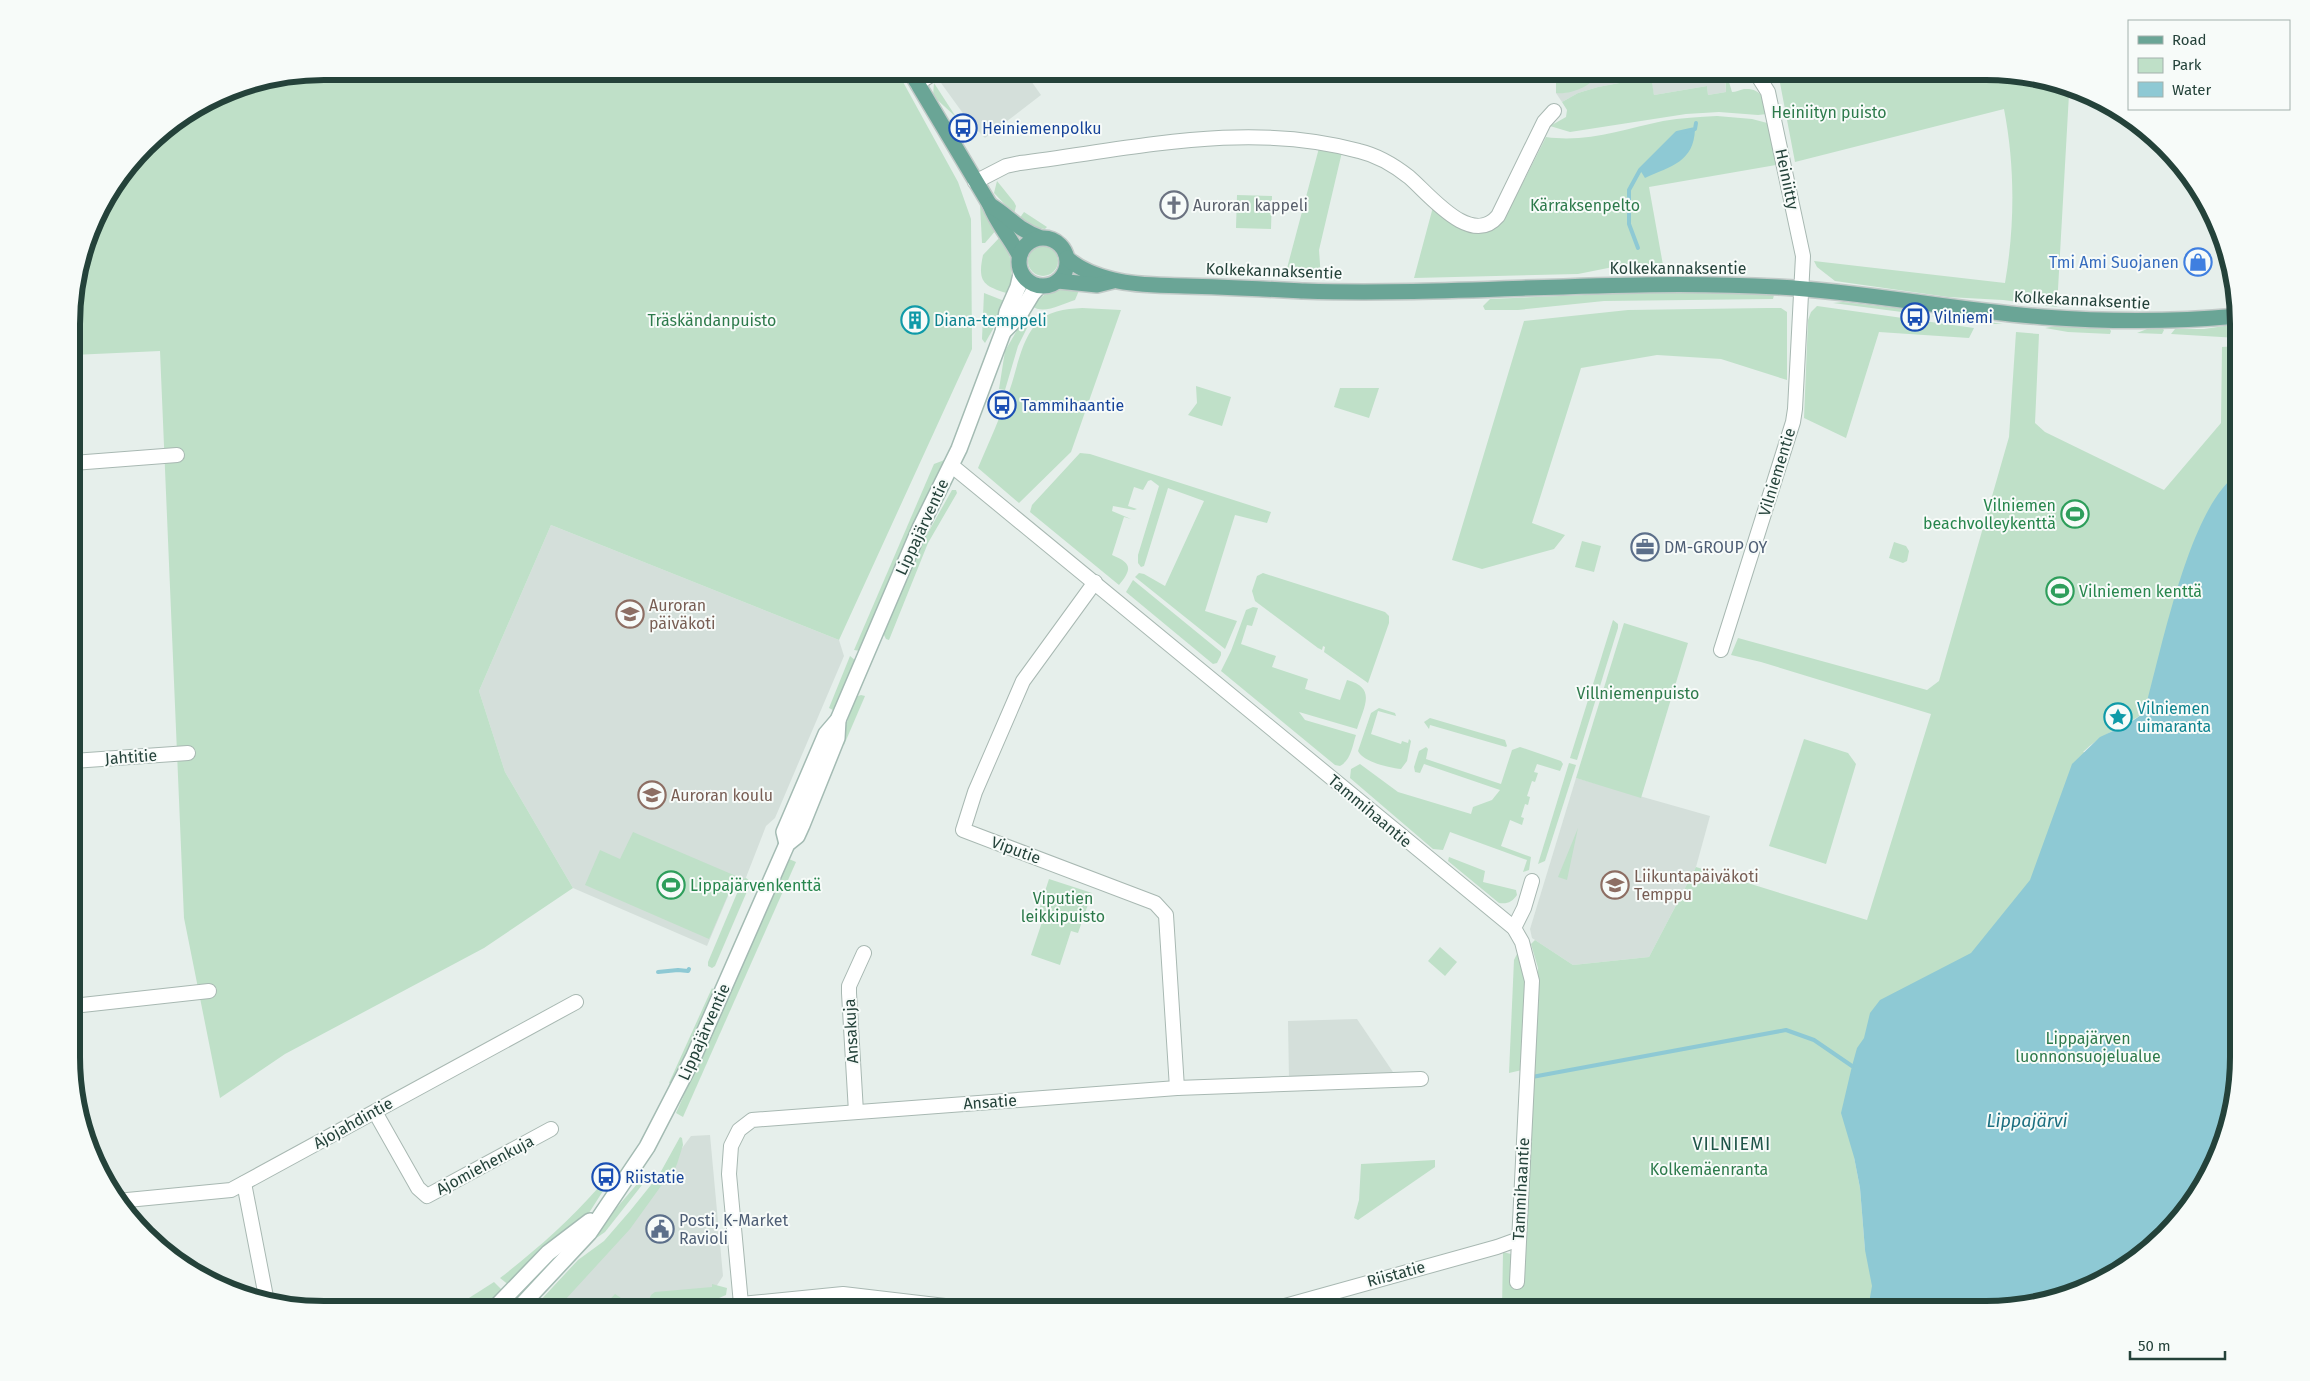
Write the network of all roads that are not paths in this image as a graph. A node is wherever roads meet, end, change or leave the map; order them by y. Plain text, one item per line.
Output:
1 (915, 80) edge
2 (1761, 80) edge
3 (1554, 111) dead end
4 (975, 182) junction
5 (990, 205) junction
6 (1039, 238) junction
7 (1019, 255) junction
8 (1067, 258) junction
9 (1021, 274) junction
10 (1058, 281) junction
11 (1116, 281) junction
12 (1039, 286) junction
13 (1801, 289) junction
14 (2230, 317) edge
15 (1003, 332) junction
16 (177, 455) dead end
17 (80, 462) edge
18 (951, 465) junction
19 (1095, 582) junction
20 (1721, 650) dead end
21 (188, 754) dead end
22 (80, 761) edge
23 (1532, 881) dead end
24 (1514, 928) junction
25 (864, 953) dead end
26 (209, 991) dead end
27 (576, 1002) dead end
28 (80, 1005) edge
29 (1421, 1079) dead end
30 (1177, 1088) junction
31 (375, 1112) junction
32 (856, 1112) junction
33 (551, 1129) dead end
34 (244, 1183) junction
35 (127, 1200) edge
36 (603, 1211) junction
37 (1518, 1239) junction
38 (1517, 1282) dead end
39 (265, 1294) edge
40 (503, 1301) edge
41 (525, 1301) edge
42 (741, 1301) edge
43 (772, 1301) edge
44 (903, 1301) edge
45 (1306, 1301) edge

1 - 4 main road
2 - 13 street, Heiniitty
3 - 4 street
4 - 5 main road
5 - 6 main road
5 - 7 main road
6 - 7 main road
6 - 8 main road
7 - 9 main road
8 - 10 main road
8 - 11 main road, Kolkekannaksentie
9 - 12 main road
9 - 15 main road, Lippajärventie
10 - 11 main road, Kolkekannaksentie
10 - 12 main road
11 - 13 main road, Kolkekannaksentie
12 - 15 main road, Lippajärventie
13 - 14 main road, Kolkekannaksentie
13 - 20 street, Vilniementie
15 - 18 main road, Lippajärventie
16 - 17 street
18 - 19 street, Tammihaantie
18 - 36 main road, Lippajärventie
19 - 24 street, Tammihaantie
19 - 30 street, Viputie
21 - 22 street, Jahtitie
23 - 24 street
24 - 37 street, Tammihaantie
25 - 32 street, Ansakuja
26 - 28 street
27 - 31 street, Ajojahdintie
29 - 30 street, Ansatie
30 - 32 street, Ansatie
31 - 33 street, Ajomiehenkuja
31 - 34 street, Ajojahdintie
32 - 42 street, Ansatie
34 - 35 street, Ajojahdintie
34 - 39 street
36 - 40 main road, Lippajärventie
36 - 41 main road, Lippajärventie
37 - 38 street, Tammihaantie
37 - 45 street, Riistatie
43 - 44 street

